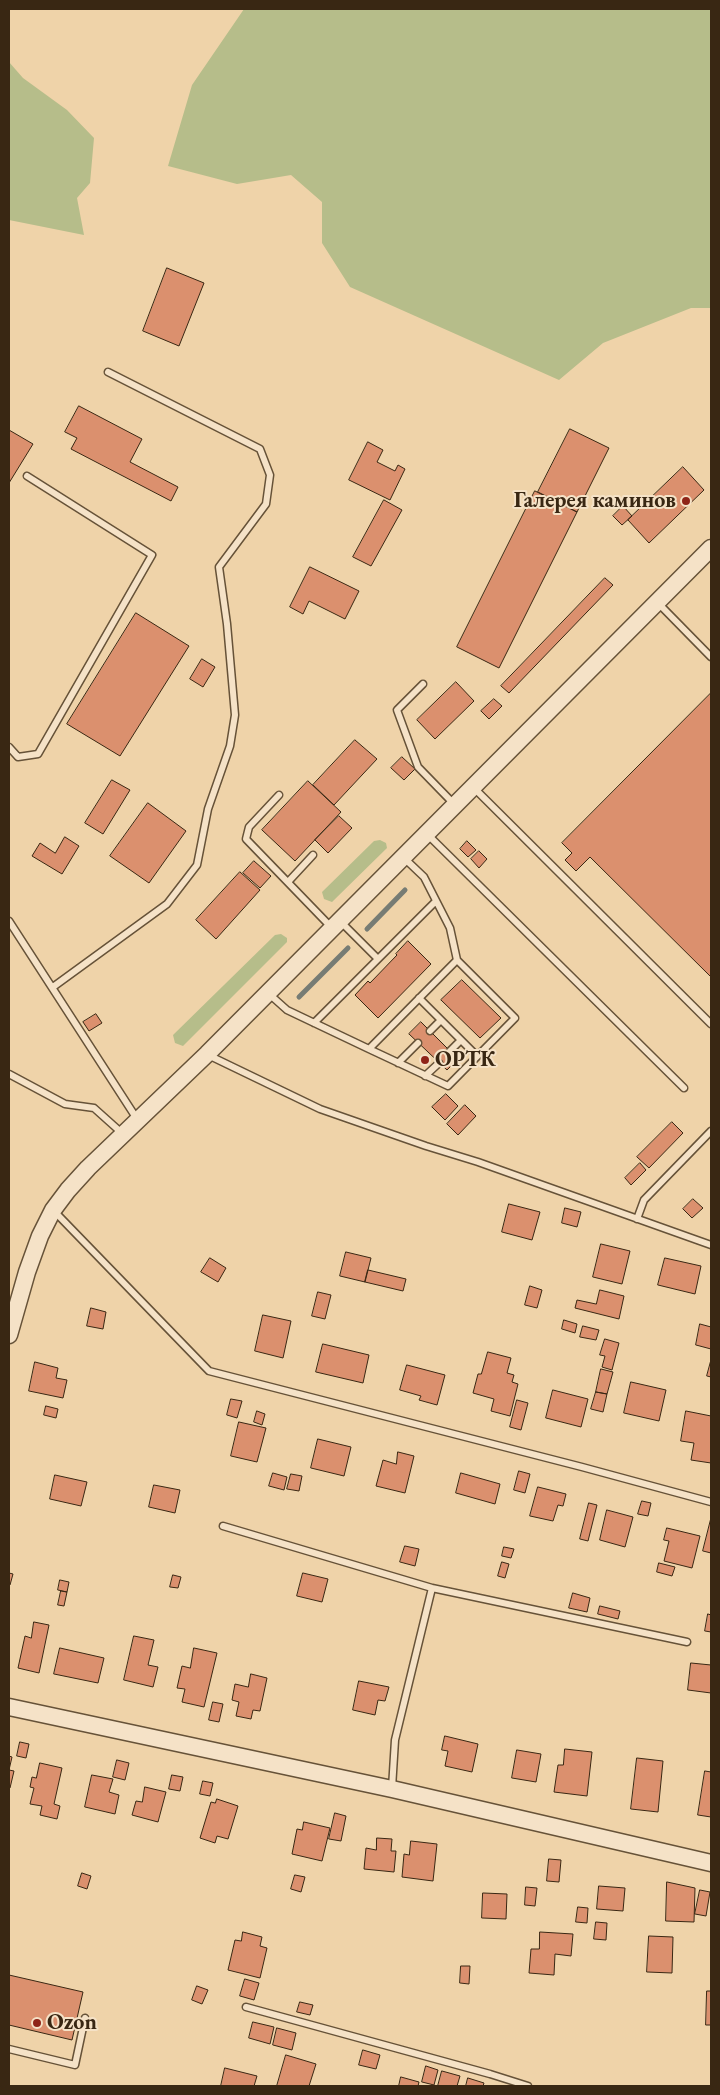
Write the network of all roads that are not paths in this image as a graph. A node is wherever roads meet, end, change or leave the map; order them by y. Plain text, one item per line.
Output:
1 (108, 372) dead end
2 (27, 476) dead end
3 (711, 548) edge
4 (657, 602) junction
5 (711, 657) edge
6 (423, 684) dead end
7 (9, 747) edge
8 (473, 787) junction
9 (279, 795) dead end
10 (454, 805) junction
11 (426, 833) junction
12 (313, 855) dead end
13 (403, 857) junction
14 (288, 882) junction
15 (436, 901) junction
16 (9, 921) edge
17 (335, 924) junction
18 (378, 958) junction
19 (457, 960) junction
20 (53, 987) junction
21 (267, 992) junction
22 (419, 998) junction
23 (441, 1020) junction
24 (314, 1023) junction
25 (711, 1024) edge
26 (430, 1031) dead end
27 (461, 1040) junction
28 (418, 1042) dead end
29 (369, 1049) junction
30 (450, 1051) dead end
31 (207, 1054) junction
32 (477, 1056) junction
33 (398, 1063) junction
34 (439, 1063) dead end
35 (9, 1074) edge
36 (426, 1076) junction
37 (684, 1088) dead end
38 (138, 1121) junction
39 (711, 1131) edge
40 (124, 1135) junction
41 (53, 1210) junction
42 (637, 1219) junction
43 (711, 1246) edge
44 (9, 1335) edge
45 (711, 1502) edge
46 (223, 1526) dead end
47 (432, 1588) junction
48 (687, 1642) dead end
49 (9, 1707) edge
50 (392, 1789) junction
51 (711, 1863) edge
52 (246, 2008) dead end
53 (86, 2018) dead end
54 (9, 2049) edge
55 (528, 2086) edge

1 - 20 lane
2 - 7 lane
3 - 4 street
4 - 5 lane
4 - 8 street
6 - 10 lane
8 - 10 street
8 - 25 lane
9 - 14 lane
10 - 11 street
11 - 13 street
11 - 37 lane
12 - 14 lane
13 - 15 lane
13 - 17 street
14 - 17 lane
15 - 18 lane
15 - 19 lane
16 - 20 lane
17 - 18 lane
17 - 21 street
18 - 24 lane
19 - 22 lane
19 - 32 lane
20 - 38 lane
21 - 24 lane
21 - 31 street
22 - 23 lane
22 - 29 lane
23 - 26 lane
23 - 27 lane
24 - 29 lane
27 - 30 lane
27 - 32 lane
28 - 33 lane
29 - 33 lane
31 - 38 street
31 - 42 lane
32 - 36 lane
33 - 36 lane
34 - 36 lane
35 - 40 lane
38 - 40 street
39 - 42 lane
40 - 41 street
41 - 44 street
41 - 45 lane
42 - 43 lane
46 - 47 lane
47 - 48 lane
47 - 50 lane
49 - 50 street
50 - 51 street
52 - 55 lane
53 - 54 lane

